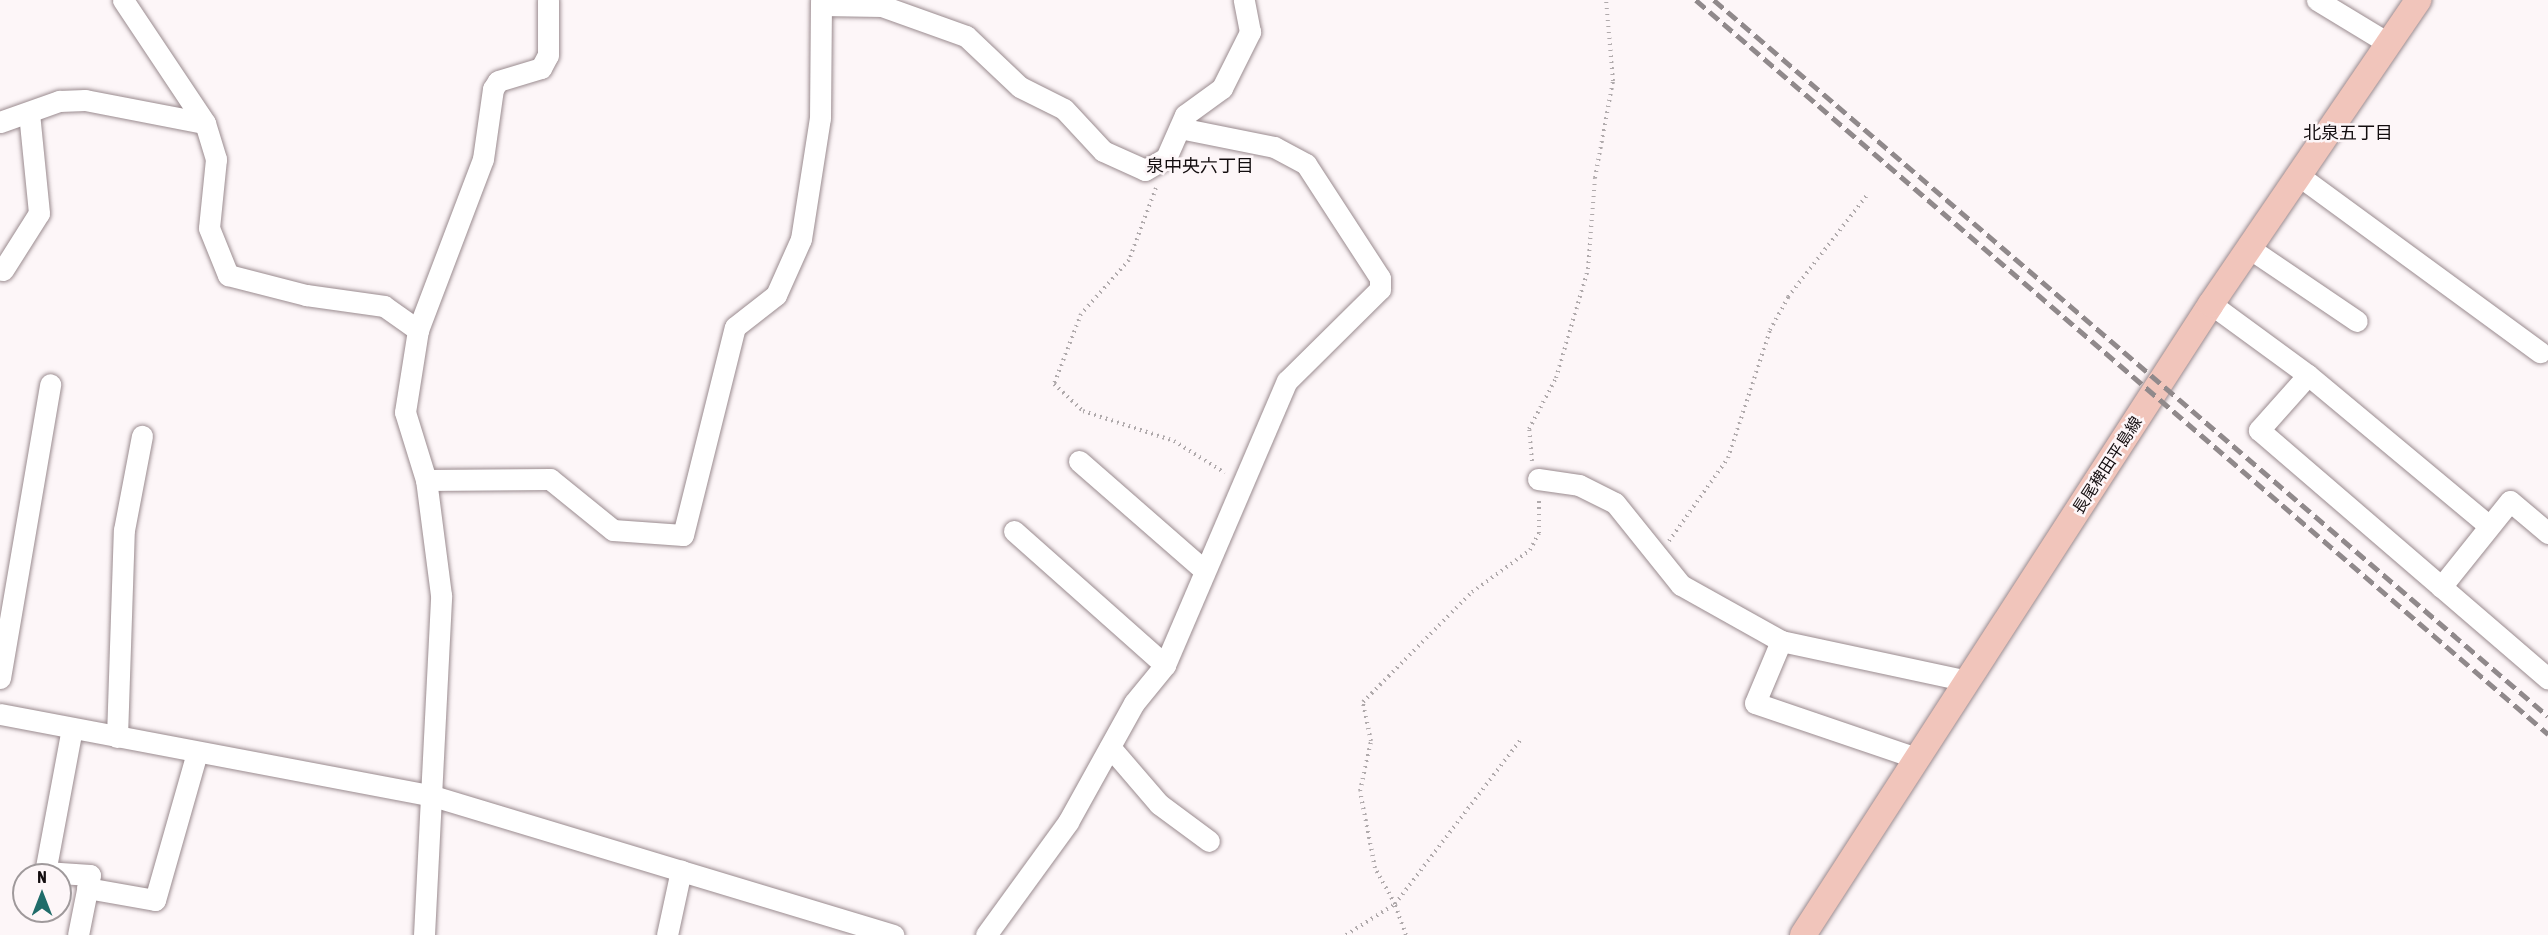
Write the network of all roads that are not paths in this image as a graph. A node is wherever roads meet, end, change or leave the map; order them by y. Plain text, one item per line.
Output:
1 (123, 0) edge
2 (548, 0) edge
3 (1244, 0) edge
4 (2317, 0) edge
5 (2418, 0) edge
6 (821, 3) edge
7 (2388, 44) junction
8 (29, 112) junction
9 (0, 122) edge
10 (205, 123) junction
11 (1180, 128) junction
12 (2298, 176) junction
13 (2249, 248) junction
14 (3, 270) dead end
15 (2211, 304) junction
16 (2357, 321) dead end
17 (418, 330) junction
18 (2540, 352) dead end
19 (2308, 375) junction
20 (50, 384) dead end
21 (142, 436) dead end
22 (1079, 461) dead end
23 (1538, 479) road end
24 (426, 480) junction
25 (2488, 525) junction
26 (1014, 531) dead end
27 (2548, 533) edge
28 (1203, 568) junction
29 (2441, 587) junction
30 (1781, 641) junction
31 (1165, 665) junction
32 (0, 678) edge
33 (2548, 680) edge
34 (1968, 681) junction
35 (0, 714) edge
36 (72, 729) junction
37 (117, 737) junction
38 (1110, 747) junction
39 (198, 753) junction
40 (1917, 758) junction
41 (434, 796) junction
42 (1209, 841) dead end
43 (681, 870) junction
44 (87, 888) junction
45 (78, 935) edge
46 (424, 935) edge
47 (667, 935) edge
48 (894, 935) edge
49 (986, 935) edge
50 (1803, 935) edge

1 - 10 street
2 - 17 street
3 - 11 street
4 - 7 street
5 - 7 main road, 長尾稗田平島線
6 - 11 street
6 - 24 street
7 - 12 main road, 長尾稗田平島線
8 - 9 street
8 - 10 street
8 - 14 street
10 - 17 street
11 - 28 street
12 - 13 main road, 長尾稗田平島線
12 - 18 street
13 - 15 main road, 長尾稗田平島線
13 - 16 street
15 - 19 street
15 - 34 main road, 長尾稗田平島線
17 - 24 street
19 - 25 street
19 - 29 street
20 - 32 street
21 - 37 street
22 - 28 street
23 - 30 street
24 - 41 street
25 - 27 street
25 - 29 street
26 - 31 street
28 - 31 street
29 - 33 street
30 - 34 street
30 - 40 street
31 - 38 street
34 - 40 main road, 長尾稗田平島線
35 - 36 street
36 - 37 street
36 - 44 street
37 - 39 street
38 - 42 street
38 - 49 street
39 - 41 street
39 - 44 street
40 - 50 main road, 長尾稗田平島線
41 - 43 street
41 - 46 street
43 - 47 street
43 - 48 street
44 - 45 street

